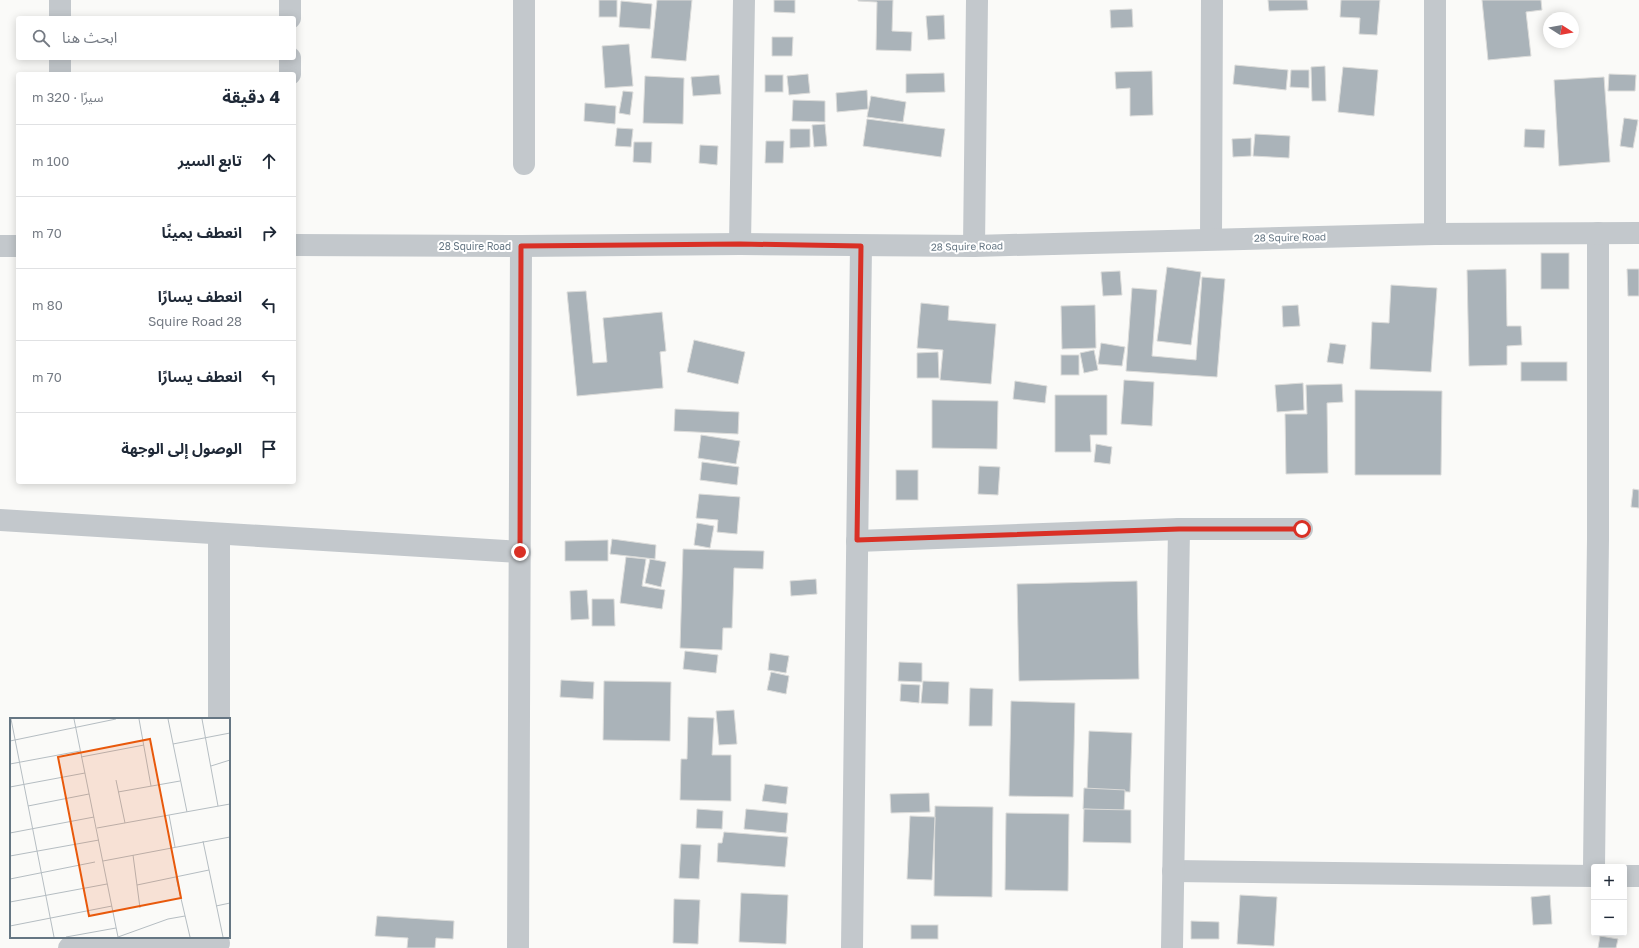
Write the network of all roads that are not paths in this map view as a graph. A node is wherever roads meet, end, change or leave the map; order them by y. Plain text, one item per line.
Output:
1 (60, 0) edge
2 (290, 0) edge
3 (524, 0) edge
4 (744, 0) edge
5 (977, 0) edge
6 (1212, 0) edge
7 (1435, 0) edge
8 (60, 16) edge
9 (290, 16) edge
10 (60, 60) edge
11 (290, 60) edge
12 (60, 72) edge
13 (290, 72) edge
14 (524, 164) dead end
15 (1598, 233) junction
16 (1639, 233) edge
17 (1435, 234) junction
18 (1211, 239) junction
19 (740, 244) junction
20 (296, 245) edge
21 (0, 246) edge
22 (16, 246) edge
23 (521, 246) junction
24 (861, 246) junction
25 (974, 246) junction
26 (0, 520) edge
27 (1179, 529) junction
28 (1302, 529) dead end
29 (219, 534) junction
30 (857, 540) junction
31 (520, 552) junction
32 (219, 718) edge
33 (1594, 864) edge
34 (1173, 871) junction
35 (1591, 876) edge
36 (1627, 876) edge
37 (1639, 876) edge
38 (219, 943) edge
39 (69, 948) edge
40 (518, 948) edge
41 (852, 948) edge
42 (1172, 948) edge

1 - 8 street
2 - 9 street
3 - 14 street
4 - 19 street
5 - 25 street
6 - 18 street
7 - 17 street
10 - 12 street
11 - 13 street
15 - 16 street, 28 Squire Road
15 - 17 street, 28 Squire Road
15 - 33 street
17 - 18 street, 28 Squire Road
18 - 25 street, 28 Squire Road
19 - 23 street, 28 Squire Road
19 - 24 street, 28 Squire Road
20 - 23 street, 28 Squire Road
21 - 22 street
23 - 31 street
24 - 25 street, 28 Squire Road
24 - 30 street
26 - 29 street
27 - 28 street
27 - 30 street
27 - 34 street
29 - 31 street
29 - 32 street
30 - 41 street
31 - 40 street
34 - 35 street
34 - 42 street
36 - 37 street
38 - 39 street

